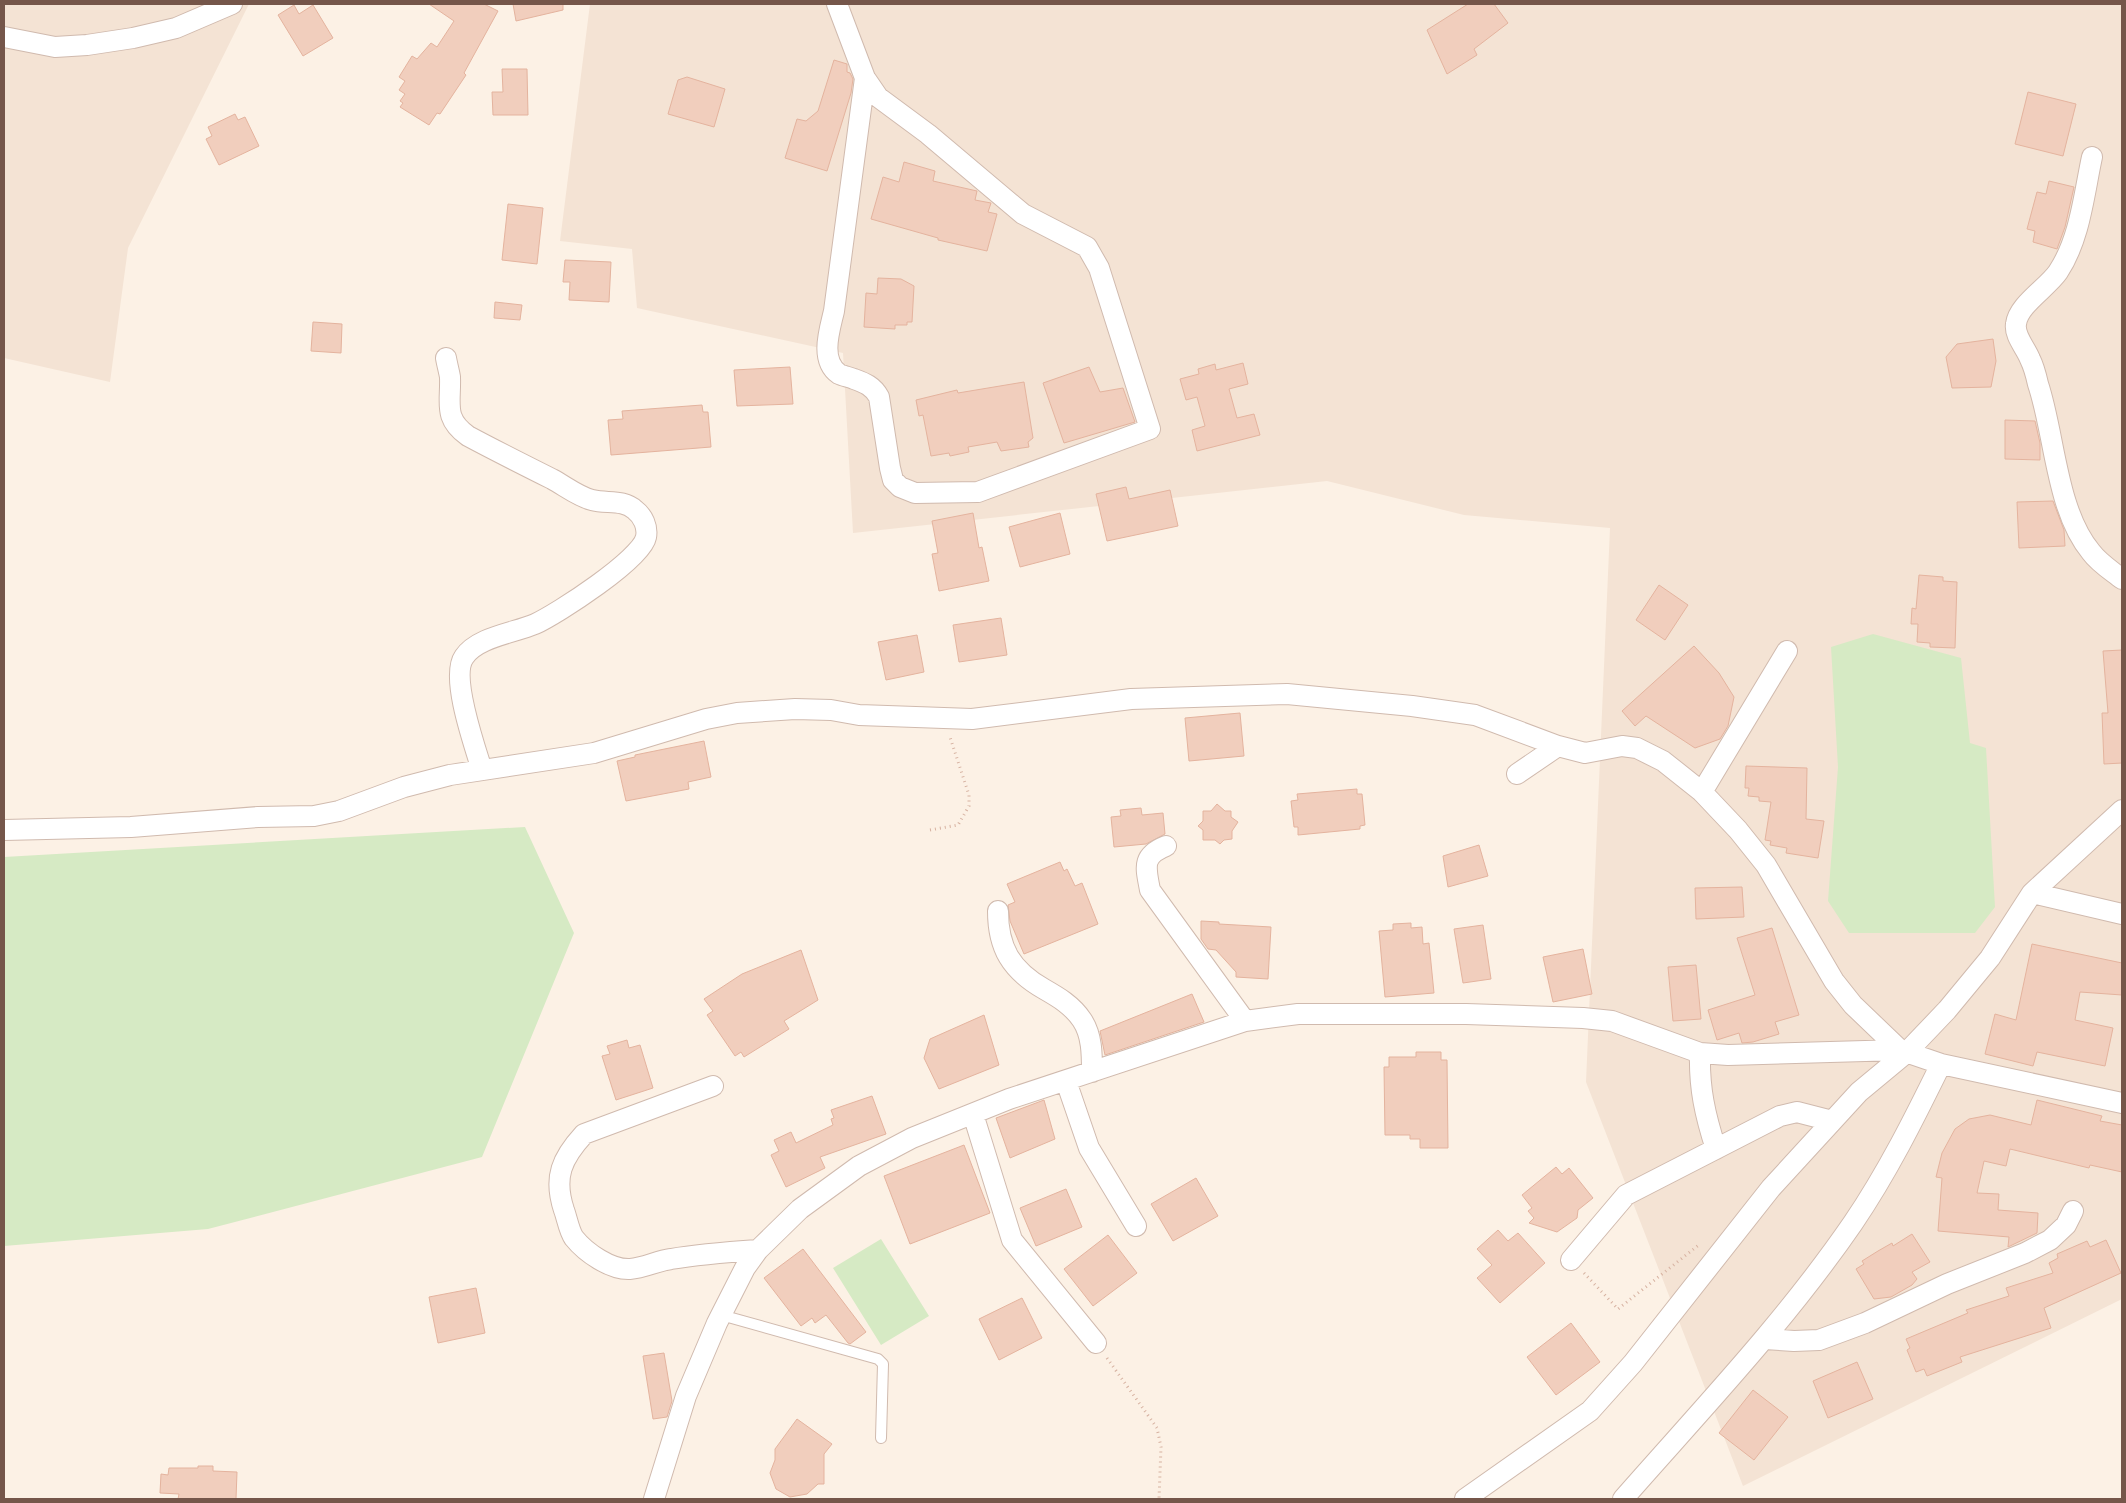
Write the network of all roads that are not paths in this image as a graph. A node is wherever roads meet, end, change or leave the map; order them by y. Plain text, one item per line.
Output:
1 (232, 4) edge
2 (837, 4) edge
3 (4, 37) edge
4 (865, 78) junction
5 (2092, 157) dead end
6 (446, 358) dead end
7 (2122, 579) edge
8 (1787, 651) dead end
9 (1558, 746) junction
10 (482, 770) junction
11 (1517, 774) dead end
12 (1702, 792) junction
13 (2122, 810) edge
14 (4, 830) edge
15 (1166, 846) dead end
16 (2032, 893) junction
17 (998, 911) dead end
18 (2122, 914) edge
19 (1245, 1021) junction
20 (1903, 1052) junction
21 (1700, 1053) junction
22 (1941, 1064) junction
23 (1092, 1072) junction
24 (1066, 1080) junction
25 (713, 1086) dead end
26 (2122, 1103) edge
27 (972, 1114) junction
28 (1832, 1121) junction
29 (1716, 1149) junction
30 (2073, 1211) dead end
31 (1136, 1226) dead end
32 (758, 1250) junction
33 (1571, 1260) road end
34 (721, 1315) junction
35 (1765, 1339) junction
36 (1096, 1343) road end
37 (881, 1438) dead end
38 (654, 1499) edge
39 (1465, 1499) edge
40 (1623, 1499) edge

1 - 3 street
2 - 4 street
4 - 4 street
5 - 7 street
6 - 10 street
8 - 12 street
9 - 10 street
9 - 11 street
9 - 12 street
10 - 14 street
12 - 20 street
13 - 16 street
15 - 19 street
16 - 18 street
16 - 20 street
17 - 23 street
19 - 21 street
19 - 23 street
20 - 21 street
20 - 22 street
20 - 28 street
21 - 29 street
22 - 26 street
22 - 35 street
23 - 24 street
24 - 27 street
24 - 31 street
25 - 32 street
27 - 32 street
27 - 36 street
28 - 29 street
28 - 39 street
29 - 33 street
30 - 35 street
32 - 34 street
34 - 37 lane
34 - 38 street
35 - 40 street

